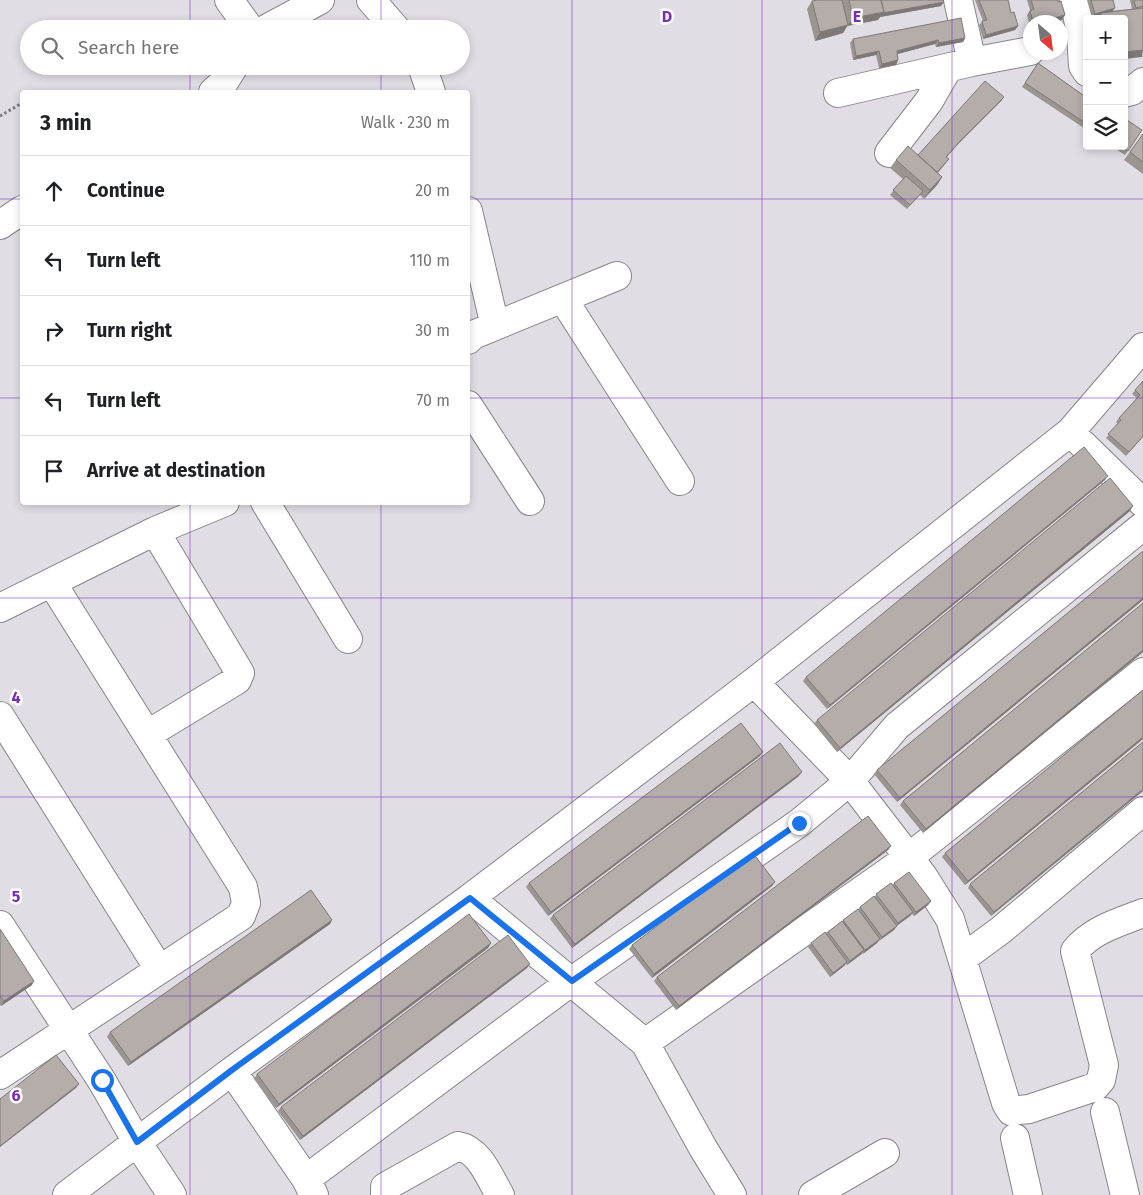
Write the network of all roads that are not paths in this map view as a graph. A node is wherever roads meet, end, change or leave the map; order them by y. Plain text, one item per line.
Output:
1 (229, 0) edge
2 (320, 0) edge
3 (371, 0) edge
4 (958, 0) edge
5 (1074, 0) edge
6 (243, 20) edge
7 (283, 20) edge
8 (388, 20) edge
9 (1071, 38) edge
10 (1023, 52) edge
11 (960, 65) junction
12 (1083, 66) edge
13 (228, 75) edge
14 (425, 75) edge
15 (1143, 82) edge
16 (214, 90) edge
17 (430, 90) edge
18 (1128, 92) edge
19 (838, 93) dead end
20 (888, 153) dead end
21 (20, 211) edge
22 (470, 220) edge
23 (0, 225) edge
24 (617, 276) dead end
25 (564, 299) junction
26 (495, 326) junction
27 (470, 339) edge
28 (1143, 347) edge
29 (470, 408) edge
30 (1070, 432) junction
31 (680, 481) dead end
32 (530, 501) dead end
33 (1143, 503) edge
34 (218, 505) edge
35 (266, 505) edge
36 (1143, 526) edge
37 (155, 531) junction
38 (52, 583) junction
39 (0, 608) edge
40 (348, 638) dead end
41 (1143, 672) edge
42 (754, 682) junction
43 (0, 716) edge
44 (148, 734) junction
45 (850, 781) junction
46 (1143, 811) edge
47 (908, 858) junction
48 (470, 898) junction
49 (1143, 913) edge
50 (0, 925) edge
51 (962, 958) junction
52 (159, 969) junction
53 (572, 981) junction
54 (69, 1030) junction
55 (645, 1043) junction
56 (232, 1070) junction
57 (0, 1075) edge
58 (1105, 1112) dead end
59 (1015, 1138) dead end
60 (137, 1142) junction
61 (885, 1153) dead end
62 (310, 1187) edge
63 (1125, 1192) edge
64 (66, 1195) edge
65 (172, 1195) edge
66 (385, 1195) edge
67 (500, 1195) edge
68 (732, 1195) edge
69 (813, 1195) edge
70 (1028, 1195) edge

1 - 6 street
2 - 7 street
3 - 8 street
4 - 11 street
5 - 9 street
9 - 12 street
10 - 11 street
11 - 19 street
11 - 20 street
13 - 16 street
14 - 17 street
15 - 18 street
21 - 23 street
22 - 26 street
24 - 25 street
25 - 26 street
25 - 31 street
26 - 27 street
28 - 30 street
29 - 32 street
30 - 33 street
30 - 42 street
34 - 37 street
35 - 40 street
36 - 45 street
37 - 38 street
37 - 44 street
38 - 39 street
38 - 44 street
41 - 47 street
42 - 45 street
42 - 48 street
43 - 52 street
44 - 52 street
45 - 47 street
45 - 53 street
46 - 51 street
47 - 51 street
47 - 55 street
48 - 53 street
48 - 56 street
49 - 51 street
50 - 54 street
52 - 54 street
53 - 55 street
53 - 62 street
54 - 57 street
54 - 60 street
55 - 68 street
56 - 60 street
56 - 62 street
58 - 63 street
59 - 70 street
60 - 64 street
60 - 65 street
61 - 69 street
66 - 67 street

